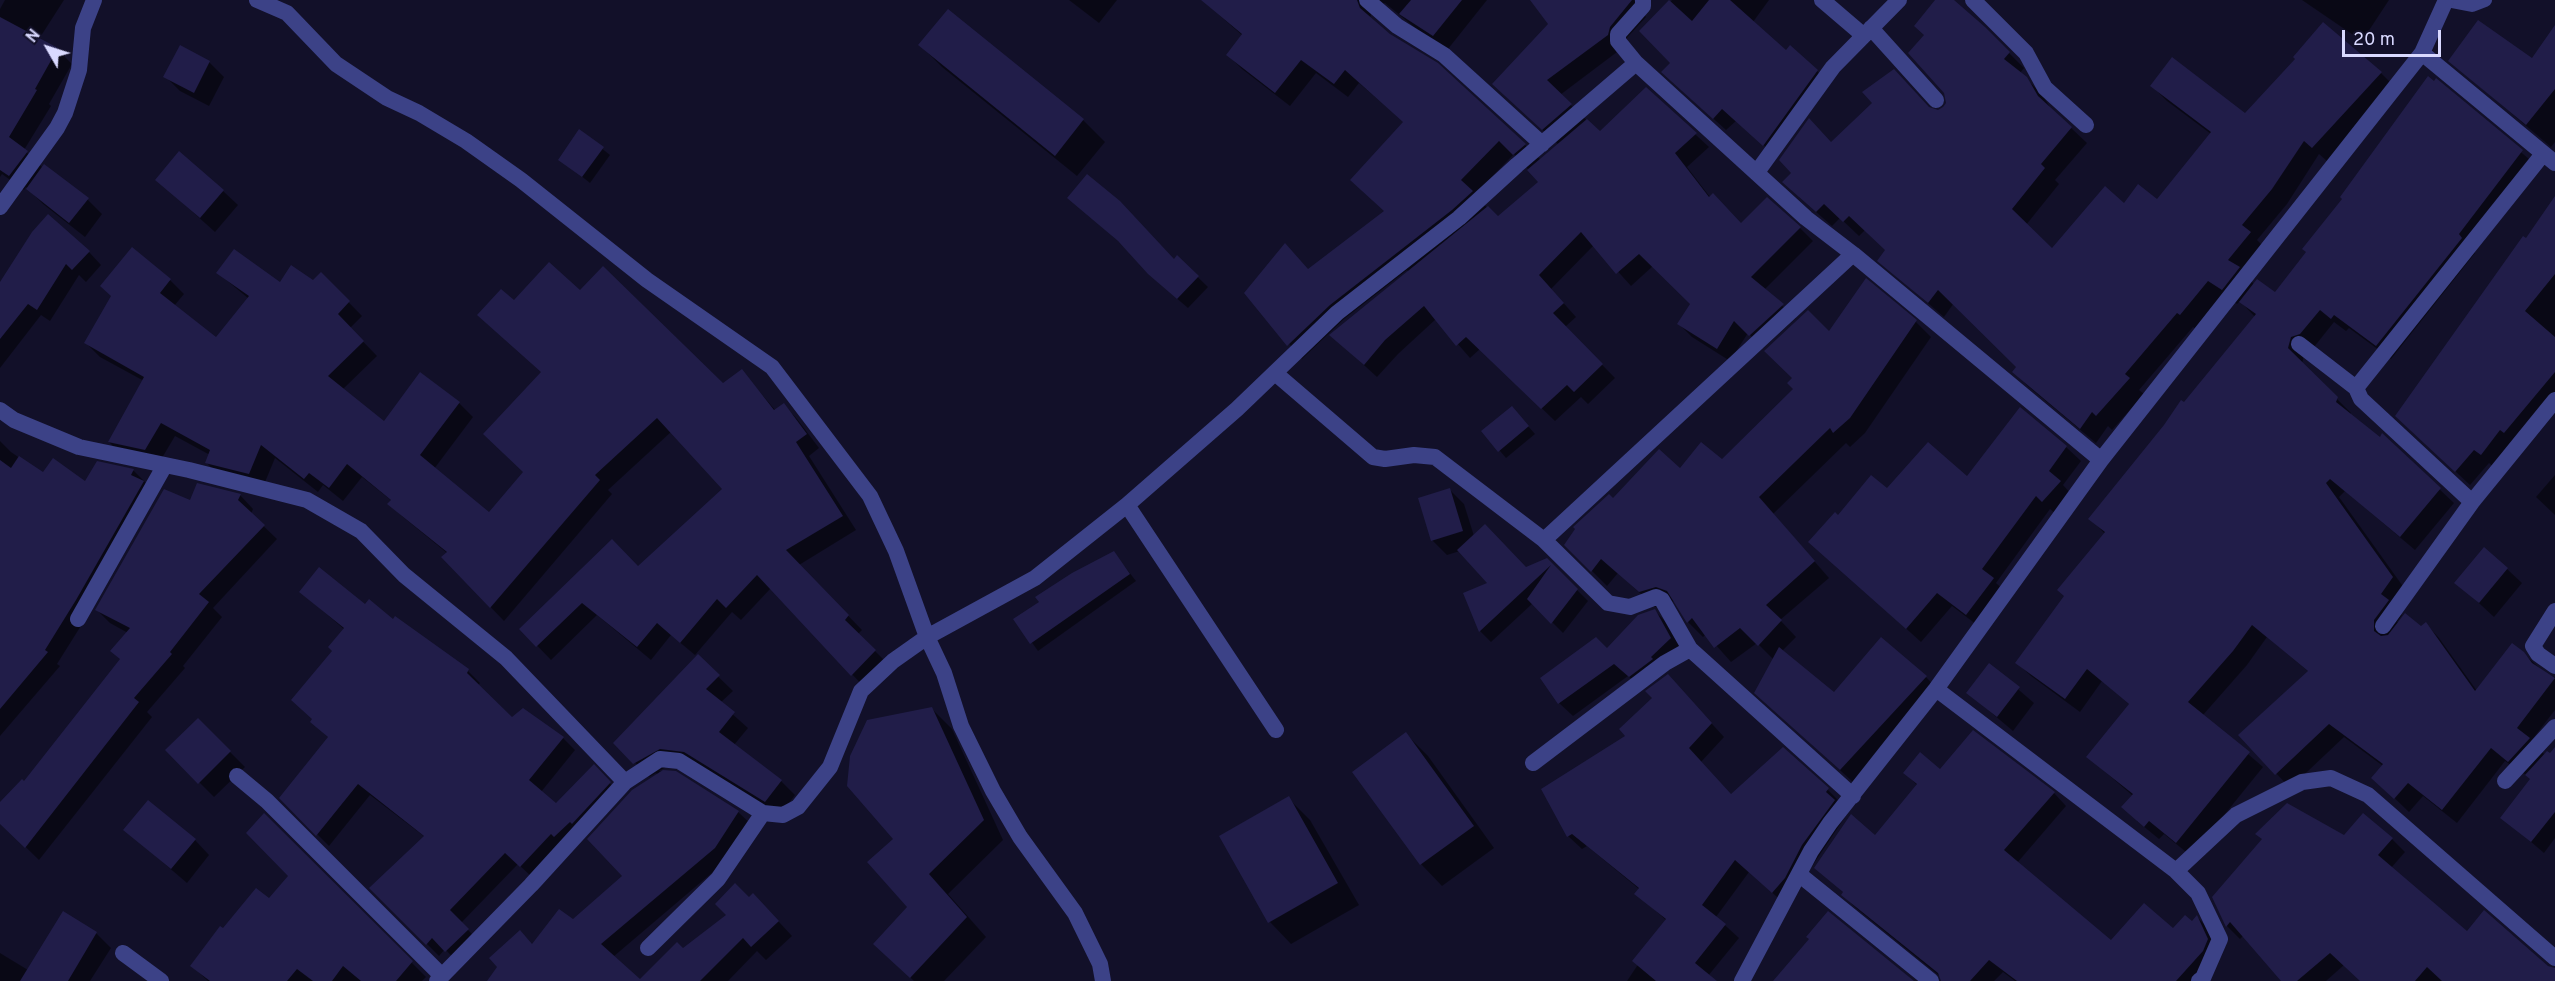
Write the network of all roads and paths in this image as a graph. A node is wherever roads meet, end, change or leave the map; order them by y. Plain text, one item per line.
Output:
1 (94, 0) edge
2 (257, 0) edge
3 (1367, 0) edge
4 (1643, 0) edge
5 (1822, 0) edge
6 (1899, 0) edge
7 (1973, 0) edge
8 (2446, 0) edge
9 (2485, 0) edge
10 (1867, 31) junction
11 (2422, 53) junction
12 (1636, 63) junction
13 (1936, 100) dead end
14 (2086, 125) dead end
15 (1542, 144) junction
16 (2549, 159) edge
17 (1757, 172) junction
18 (0, 207) edge
19 (1853, 254) junction
20 (2299, 344) dead end
21 (1275, 373) junction
22 (2356, 388) junction
23 (2553, 407) edge
24 (0, 410) edge
25 (2102, 460) junction
26 (165, 465) junction
27 (2472, 502) junction
28 (1127, 505) junction
29 (1544, 540) junction
30 (2555, 610) edge
31 (78, 619) dead end
32 (2383, 626) dead end
33 (927, 637) junction
34 (1690, 649) junction
35 (2555, 666) edge
36 (1936, 689) junction
37 (2555, 727) edge
38 (1276, 730) dead end
39 (1533, 763) dead end
40 (237, 776) dead end
41 (2505, 781) dead end
42 (625, 782) junction
43 (1853, 796) junction
44 (763, 813) junction
45 (2176, 871) junction
46 (1800, 875) junction
47 (648, 948) dead end
48 (123, 953) dead end
49 (2555, 958) edge
50 (440, 978) edge
51 (161, 981) edge
52 (1103, 981) edge
53 (1742, 981) edge
54 (1931, 981) edge
55 (2199, 981) edge

1 - 18 street
2 - 33 street
3 - 15 street
4 - 12 street
5 - 10 street
6 - 10 street
7 - 14 street
8 - 9 lane
8 - 11 street
10 - 13 street
10 - 17 street
11 - 16 street
11 - 25 street
12 - 15 street
12 - 17 street
15 - 21 street
16 - 22 street
17 - 19 street
19 - 25 street
19 - 29 street
20 - 22 street
21 - 28 street
21 - 29 street
22 - 27 street
23 - 27 street
24 - 26 street
25 - 36 street
26 - 31 street
26 - 42 street
27 - 32 street
28 - 33 street
28 - 38 street
29 - 34 street
30 - 35 street
33 - 44 street
33 - 52 street
34 - 39 street
34 - 43 street
36 - 43 street
36 - 45 street
37 - 41 street
40 - 50 street
42 - 44 street
42 - 50 street
43 - 46 street
44 - 47 street
45 - 49 street
45 - 55 street
46 - 53 street
46 - 54 street
48 - 51 street

